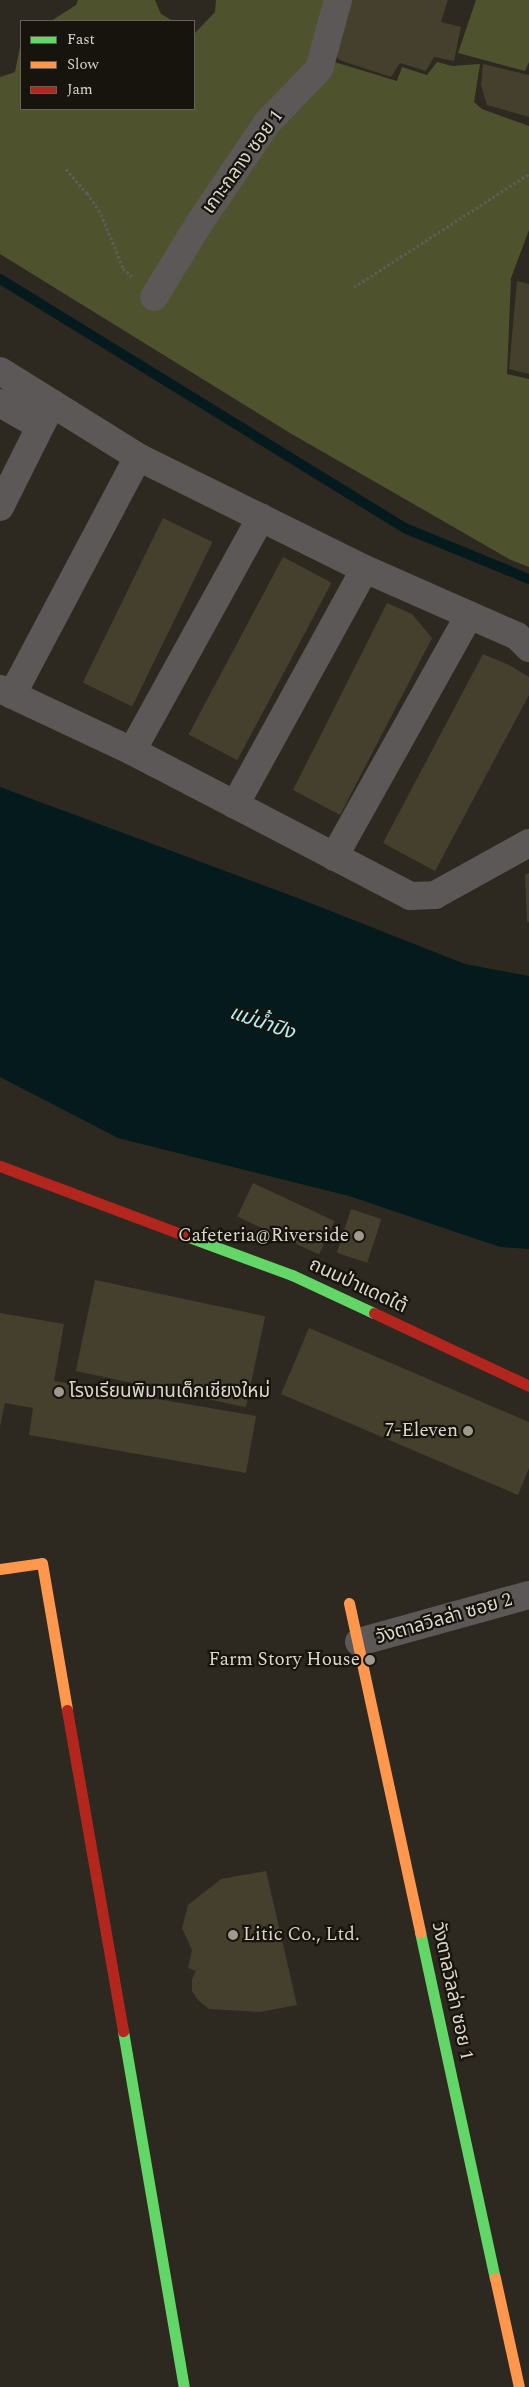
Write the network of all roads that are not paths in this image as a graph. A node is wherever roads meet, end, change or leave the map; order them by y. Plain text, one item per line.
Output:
1 (338, 0) edge
2 (154, 297) road end
3 (0, 371) edge
4 (0, 403) edge
5 (46, 414) junction
6 (138, 457) junction
7 (0, 507) edge
8 (260, 517) junction
9 (365, 569) junction
10 (470, 615) junction
11 (529, 648) edge
12 (6, 692) edge
13 (132, 751) junction
14 (235, 805) junction
15 (529, 842) edge
16 (334, 857) junction
17 (0, 1166) edge
18 (529, 1386) edge
19 (0, 1569) edge
20 (529, 1595) edge
21 (349, 1602) dead end
22 (359, 1642) junction
23 (184, 2387) edge
24 (519, 2387) edge

1 - 2 street, เกาะกลาง ซอย 1
3 - 5 street
4 - 5 street
5 - 6 street
5 - 7 street
6 - 8 street
6 - 12 street
8 - 9 street
8 - 13 street
9 - 10 street
9 - 14 street
10 - 11 street
10 - 16 street
12 - 13 street
13 - 14 street
14 - 16 street
15 - 16 street
17 - 18 street, ถนนป่าแดดใต้
19 - 23 street
20 - 22 street, วังตาลวิลล่า ซอย 2
21 - 22 street, วังตาลวิลล่า ซอย 1
22 - 24 street, วังตาลวิลล่า ซอย 1

